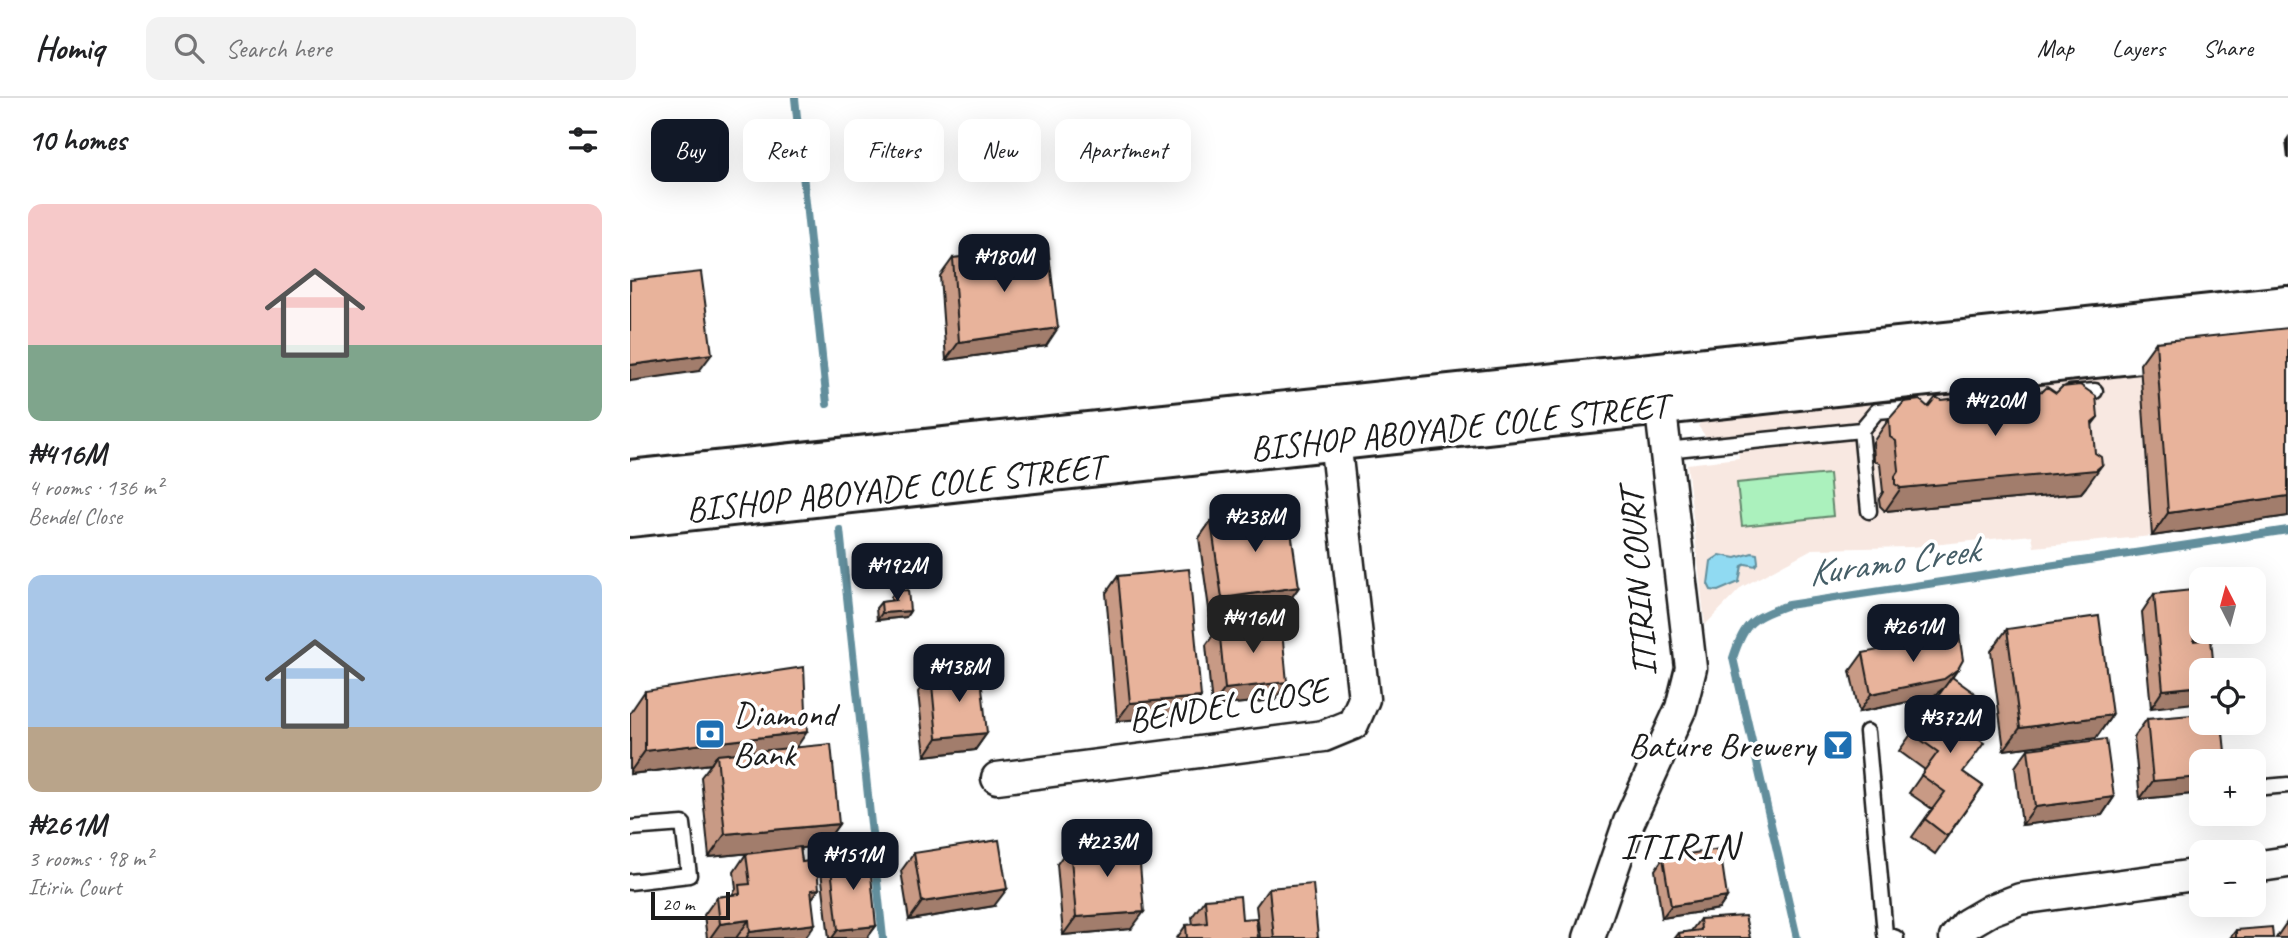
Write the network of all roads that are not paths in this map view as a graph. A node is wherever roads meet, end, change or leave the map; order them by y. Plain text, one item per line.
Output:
1 (2288, 306) edge
2 (2288, 337) edge
3 (1659, 389) junction
4 (2095, 391) dead end
5 (2054, 395) edge
6 (2027, 397) edge
7 (1861, 430) junction
8 (1335, 440) junction
9 (1667, 450) junction
10 (630, 480) edge
11 (1869, 511) dead end
12 (630, 517) edge
13 (1867, 732) dead end
14 (997, 778) dead end
15 (2288, 785) edge
16 (2266, 787) edge
17 (630, 828) edge
18 (2288, 862) edge
19 (2266, 865) edge
20 (2189, 876) edge
21 (630, 882) edge
22 (1589, 938) edge
23 (1896, 938) edge
24 (1955, 938) edge

1 - 3 street, BISHOP ABOYADE COLE STREET
2 - 3 street, BISHOP ABOYADE COLE STREET
3 - 8 street, BISHOP ABOYADE COLE STREET
3 - 9 street, ITIRIN COURT
3 - 10 street, BISHOP ABOYADE COLE STREET
4 - 5 lane
6 - 7 lane
7 - 9 lane
7 - 11 lane
8 - 12 street, BISHOP ABOYADE COLE STREET
8 - 14 street, BENDEL CLOSE
9 - 22 street, ITIRIN COURT
13 - 23 lane
15 - 16 lane
17 - 21 lane
18 - 19 street
20 - 24 street

